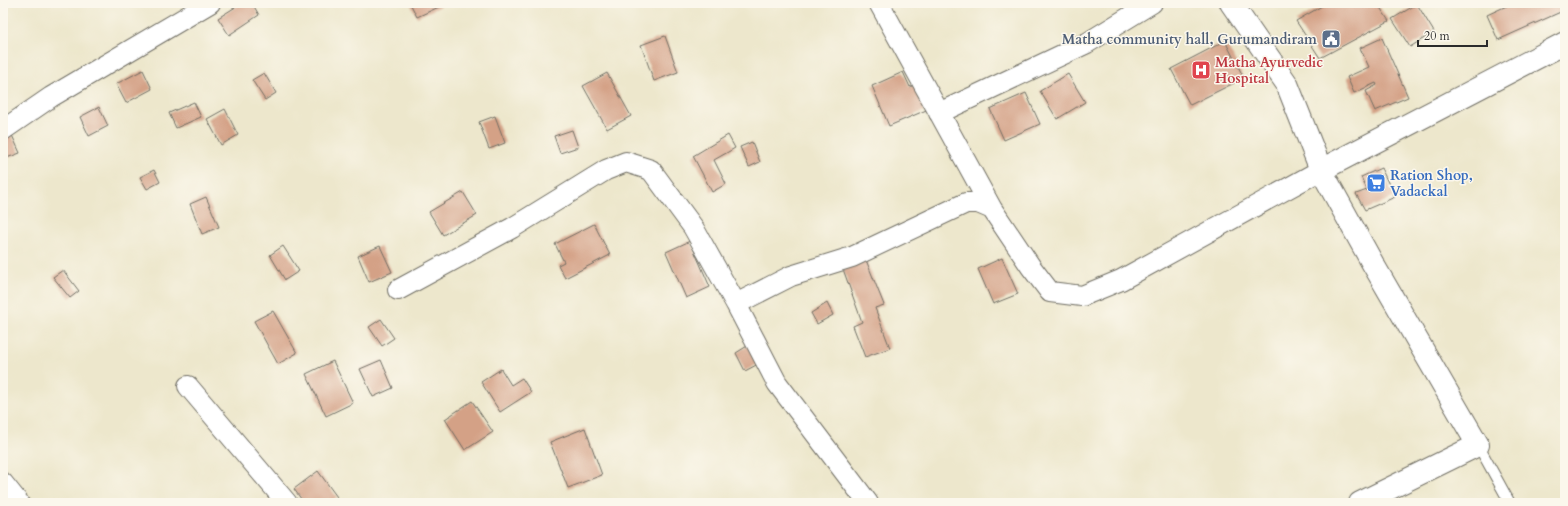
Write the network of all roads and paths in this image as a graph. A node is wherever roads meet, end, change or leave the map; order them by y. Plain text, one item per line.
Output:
1 (210, 3) edge
2 (879, 3) edge
3 (1152, 3) edge
4 (1231, 3) edge
5 (1565, 43) edge
6 (939, 113) junction
7 (3, 130) edge
8 (1322, 170) junction
9 (992, 209) junction
10 (398, 290) dead end
11 (736, 304) junction
12 (188, 386) dead end
13 (1478, 445) junction
14 (3, 483) edge
15 (19, 503) edge
16 (287, 503) edge
17 (868, 503) edge
18 (1360, 503) edge
19 (1510, 503) edge

1 - 7 street
2 - 6 street
3 - 6 street
4 - 8 main road
5 - 8 main road
6 - 9 street
8 - 9 street
8 - 13 main road
9 - 11 street
10 - 11 street
11 - 17 street
12 - 16 street
13 - 18 main road
13 - 19 lane
14 - 15 street

